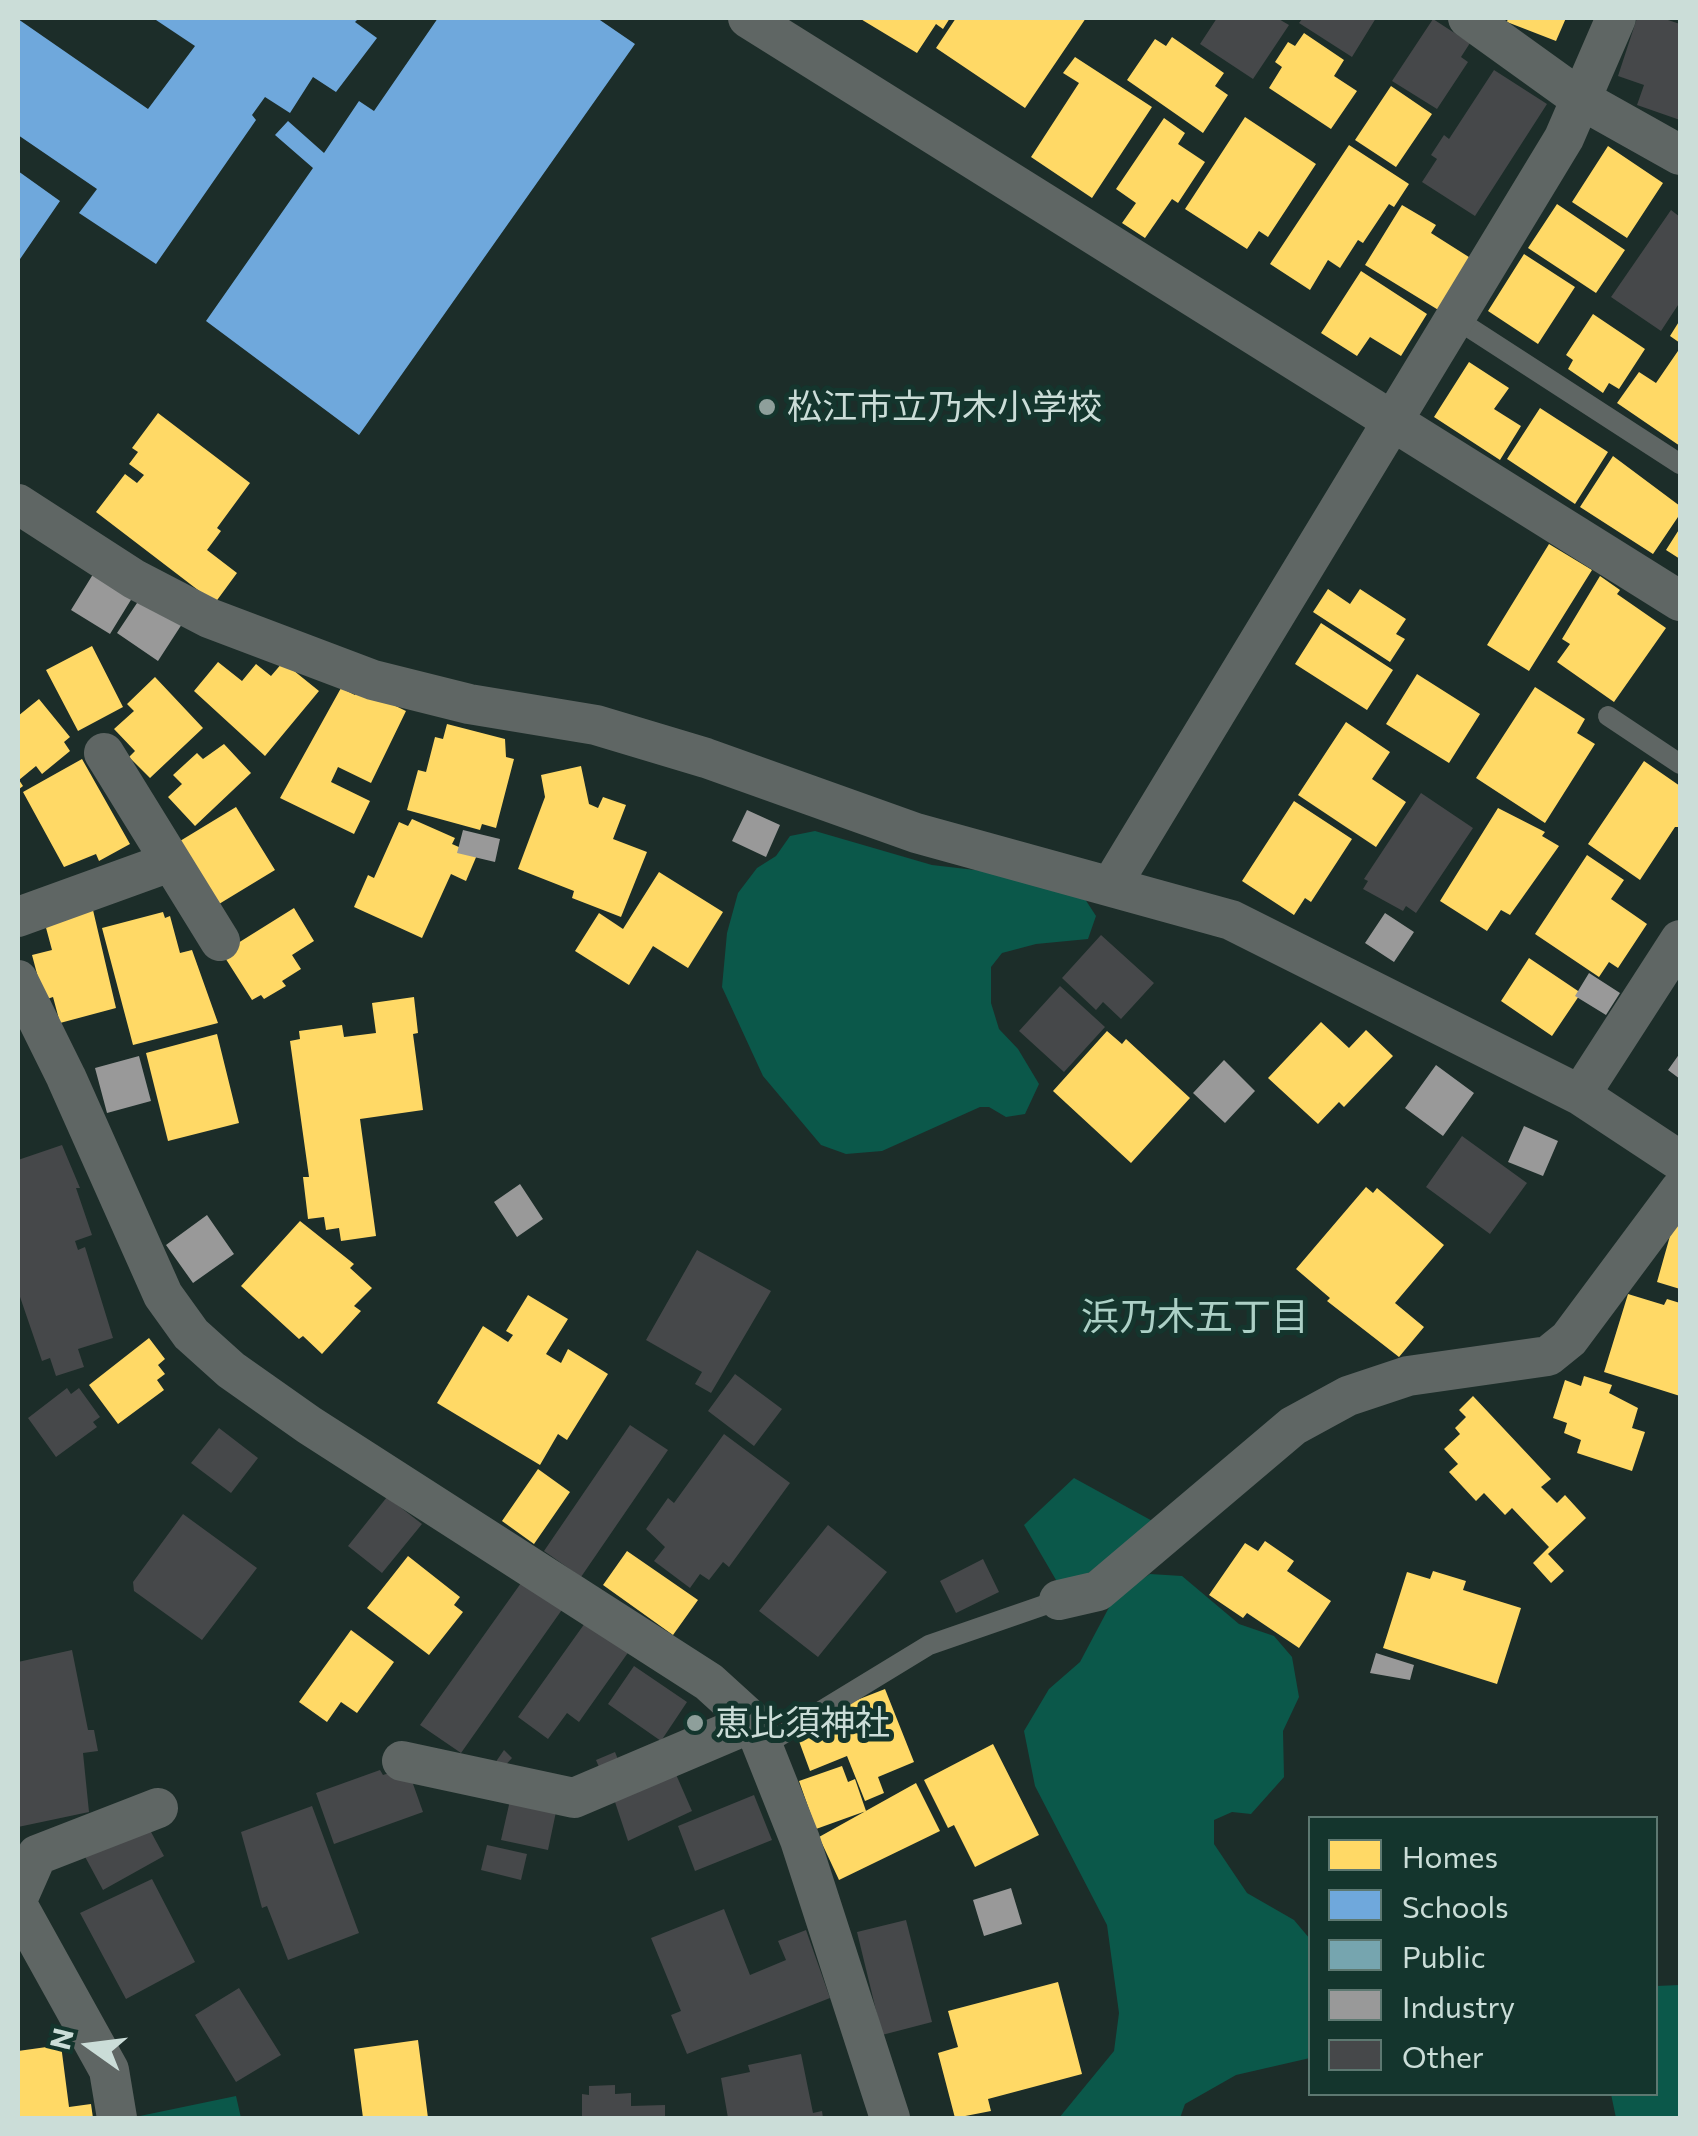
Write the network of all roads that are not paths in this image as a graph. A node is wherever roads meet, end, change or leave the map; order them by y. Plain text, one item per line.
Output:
1 (748, 18) edge
2 (1468, 18) edge
3 (1616, 18) edge
4 (1582, 100) junction
5 (1680, 156) edge
6 (1453, 317) junction
7 (1388, 422) junction
8 (1680, 464) edge
9 (18, 504) edge
10 (1680, 601) edge
11 (1608, 716) dead end
12 (104, 753) dead end
13 (1680, 764) edge
14 (170, 862) junction
15 (1112, 884) junction
16 (18, 917) edge
17 (1680, 940) edge
18 (220, 941) dead end
19 (18, 980) edge
20 (18, 1049) edge
21 (66, 1077) junction
22 (1580, 1095) junction
23 (1680, 1161) edge
24 (1680, 1190) edge
25 (1059, 1600) joint
26 (759, 1733) junction
27 (402, 1761) dead end
28 (158, 1808) dead end
29 (18, 1898) edge
30 (18, 1906) edge
31 (118, 2118) edge
32 (890, 2118) edge

1 - 7 street
2 - 4 street
3 - 4 street
4 - 5 street
4 - 6 street
6 - 7 street
6 - 8 lane
7 - 10 street
7 - 15 street
9 - 15 street
11 - 13 lane
12 - 14 street
14 - 16 street
14 - 18 street
15 - 22 street
17 - 22 street
19 - 21 street
20 - 21 street
21 - 26 street
22 - 23 street
24 - 25 street
25 - 26 lane
26 - 27 street
26 - 32 street
28 - 29 street
30 - 31 street

